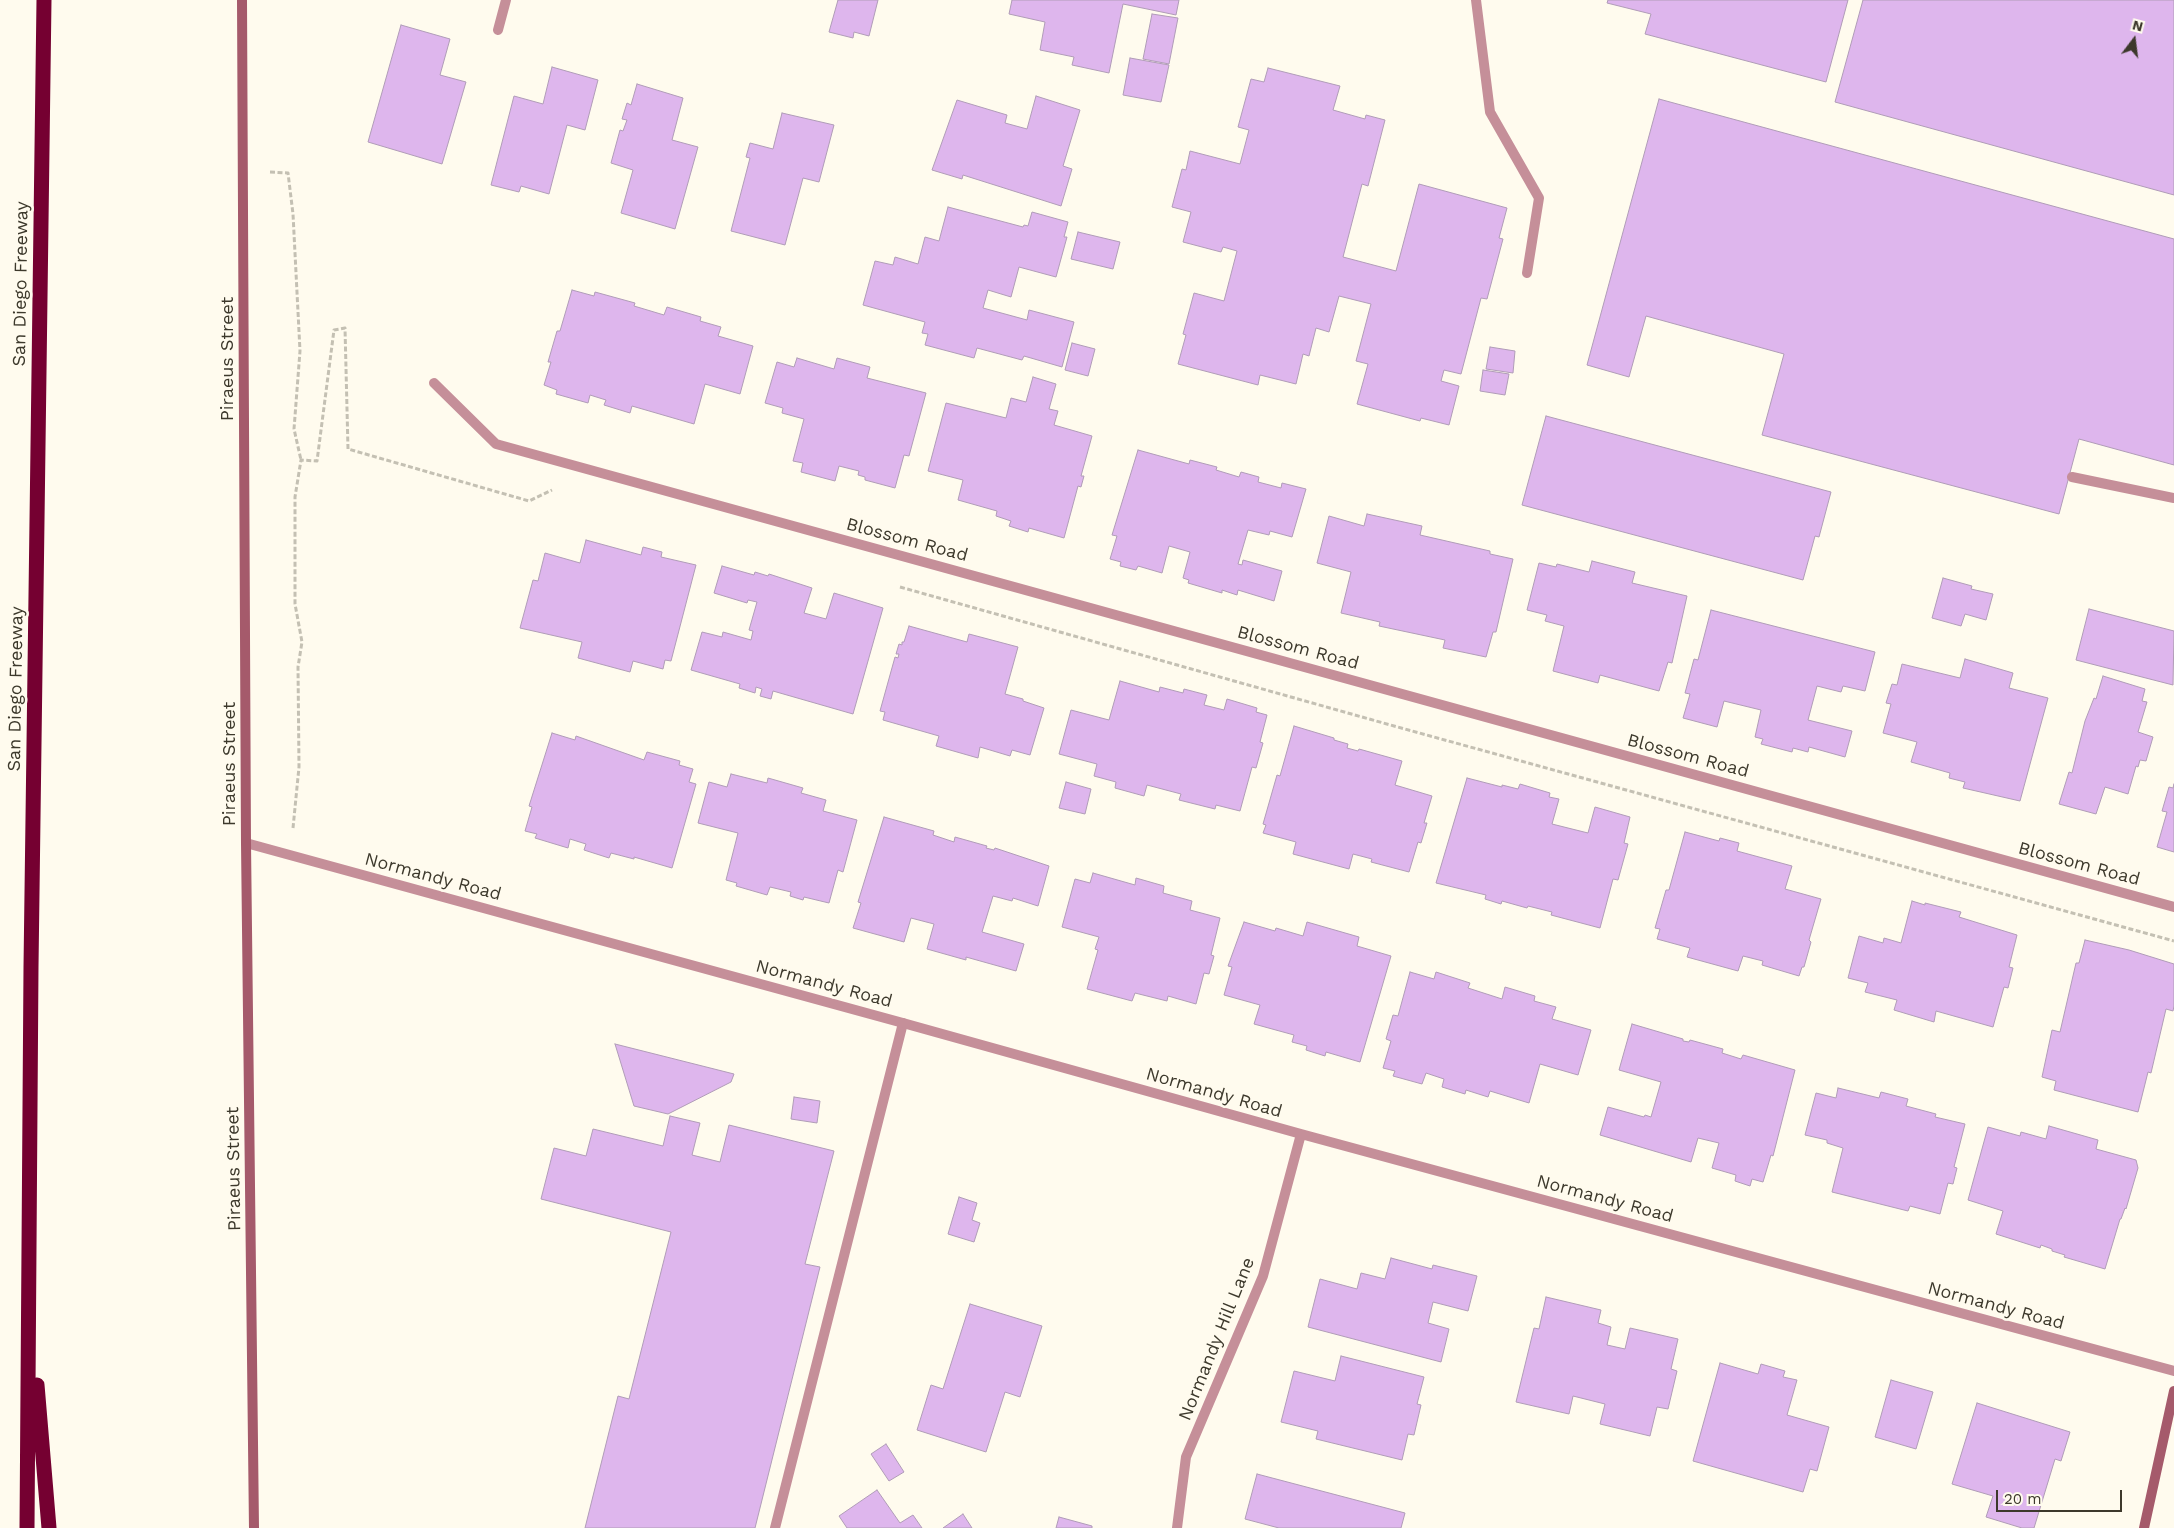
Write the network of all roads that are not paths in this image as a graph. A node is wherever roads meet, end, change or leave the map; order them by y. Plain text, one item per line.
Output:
1 (44, 0) edge
2 (242, 0) edge
3 (506, 0) edge
4 (1476, 0) edge
5 (498, 30) dead end
6 (1527, 273) dead end
7 (434, 383) dead end
8 (2072, 477) dead end
9 (2174, 498) edge
10 (246, 843) junction
11 (2174, 907) edge
12 (903, 1023) junction
13 (1301, 1134) junction
14 (29, 1290) junction
15 (2174, 1371) edge
16 (2174, 1391) edge
17 (27, 1528) edge
18 (49, 1528) edge
19 (254, 1528) edge
20 (775, 1528) edge
21 (1177, 1528) edge
22 (2144, 1528) edge

1 - 14 highway, San Diego Freeway
2 - 10 main road, Piraeus Street
3 - 5 street
4 - 6 street
7 - 11 street, Blossom Road
8 - 9 street
10 - 12 street, Normandy Road
10 - 19 main road, Piraeus Street
12 - 13 street, Normandy Road
12 - 20 street
13 - 15 street, Normandy Road
13 - 21 street, Normandy Hill Lane
14 - 17 highway, San Diego Freeway
14 - 18 highway
16 - 22 main road

